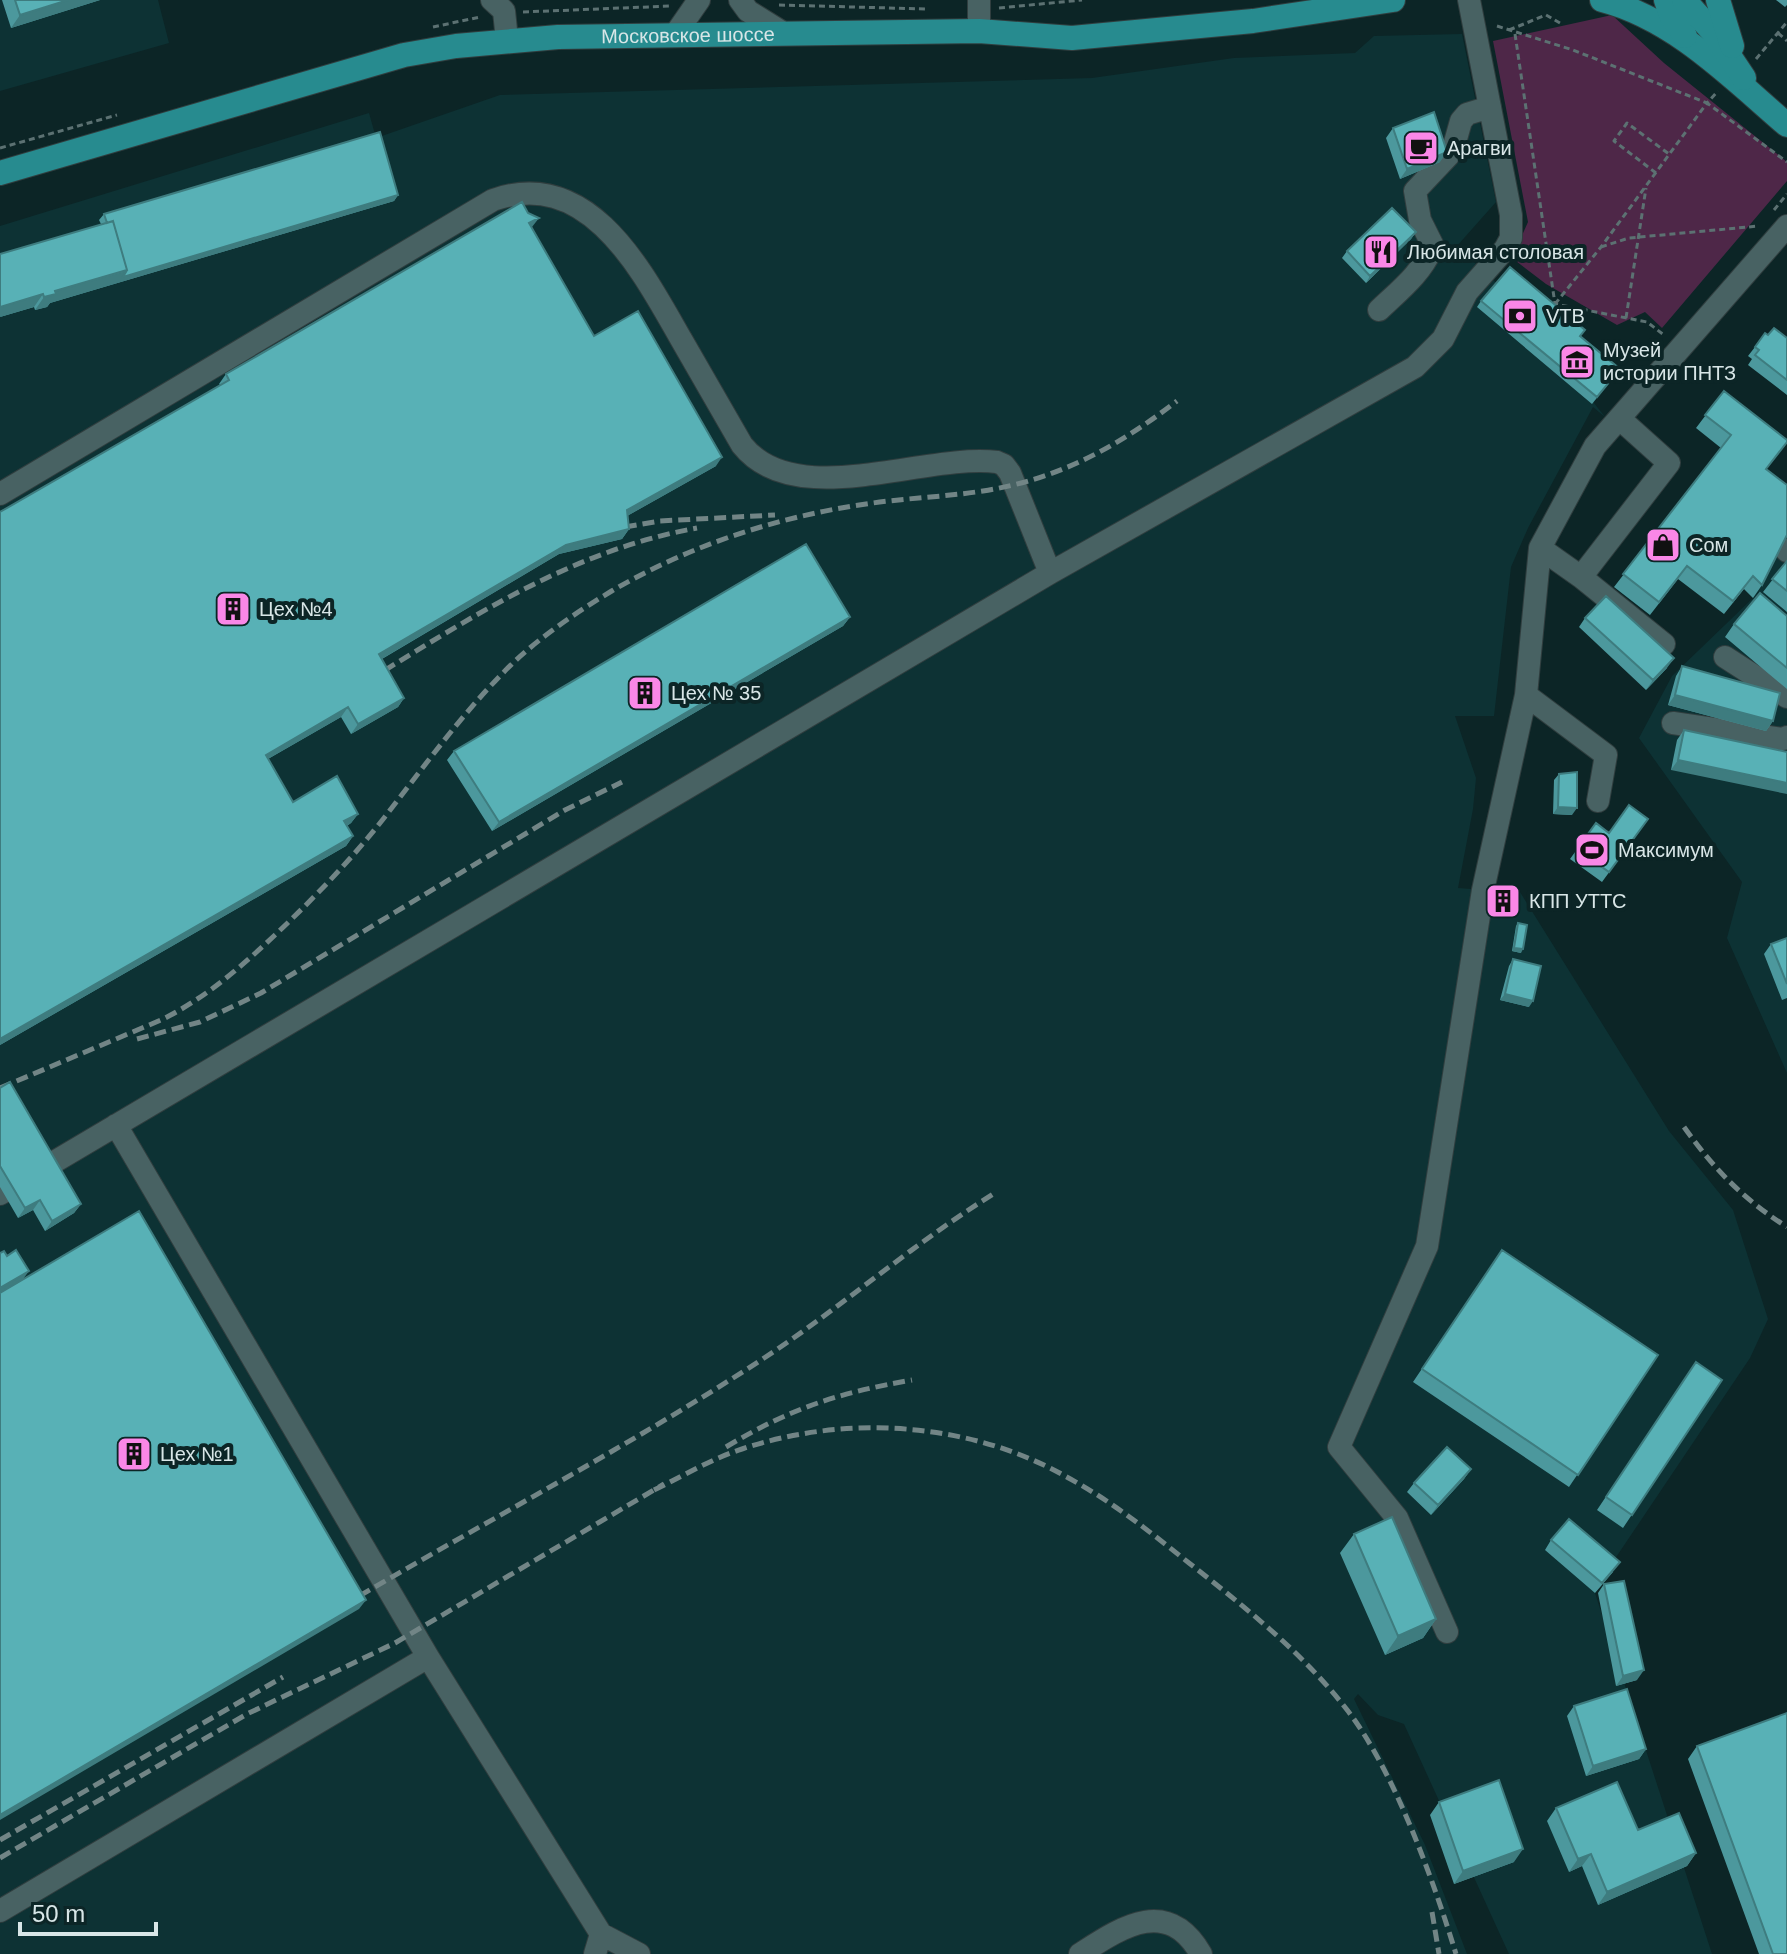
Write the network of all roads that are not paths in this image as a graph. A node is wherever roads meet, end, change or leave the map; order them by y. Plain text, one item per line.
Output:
1 (492, 0) edge
2 (699, 0) edge
3 (740, 0) edge
4 (979, 0) edge
5 (1393, 0) edge
6 (1469, 0) edge
7 (1602, 0) edge
8 (1666, 0) edge
9 (1684, 0) edge
10 (1718, 0) edge
11 (1356, 3) edge
12 (979, 31) junction
13 (785, 34) junction
14 (674, 36) junction
15 (507, 40) junction
16 (1689, 43) junction
17 (1736, 76) junction
18 (1490, 107) junction
19 (1787, 125) edge
20 (0, 173) edge
21 (1787, 226) edge
22 (1379, 310) dead end
23 (1620, 419) junction
24 (0, 494) edge
25 (1540, 548) junction
26 (1050, 573) junction
27 (1581, 577) junction
28 (1664, 644) edge
29 (1725, 657) dead end
30 (1526, 695) junction
31 (1787, 697) edge
32 (1673, 723) dead end
33 (1787, 737) edge
34 (1598, 801) dead end
35 (116, 1125) junction
36 (0, 1194) edge
37 (1447, 1632) dead end
38 (428, 1657) junction
39 (0, 1911) edge
40 (598, 1944) edge
41 (639, 1954) edge
42 (1080, 1954) edge
43 (1201, 1954) edge

1 - 15 street
2 - 14 street
3 - 13 street
4 - 12 street
5 - 11 main road, Московское шоссе
6 - 18 street
7 - 16 main road
8 - 16 main road
9 - 17 main road
10 - 17 main road
11 - 12 main road, Московское шоссе
12 - 13 main road, Московское шоссе
13 - 14 main road, Московское шоссе
14 - 15 main road, Московское шоссе
15 - 20 main road, Московское шоссе
16 - 17 main road
17 - 19 main road
18 - 22 street
18 - 26 street
21 - 23 street
23 - 25 street
23 - 27 street
24 - 26 street
25 - 27 street
25 - 30 street
26 - 35 street
27 - 28 street
29 - 31 street
30 - 34 street
30 - 37 street
32 - 33 street
35 - 36 street
35 - 38 street
38 - 39 street
38 - 40 street
40 - 41 street
42 - 43 street

